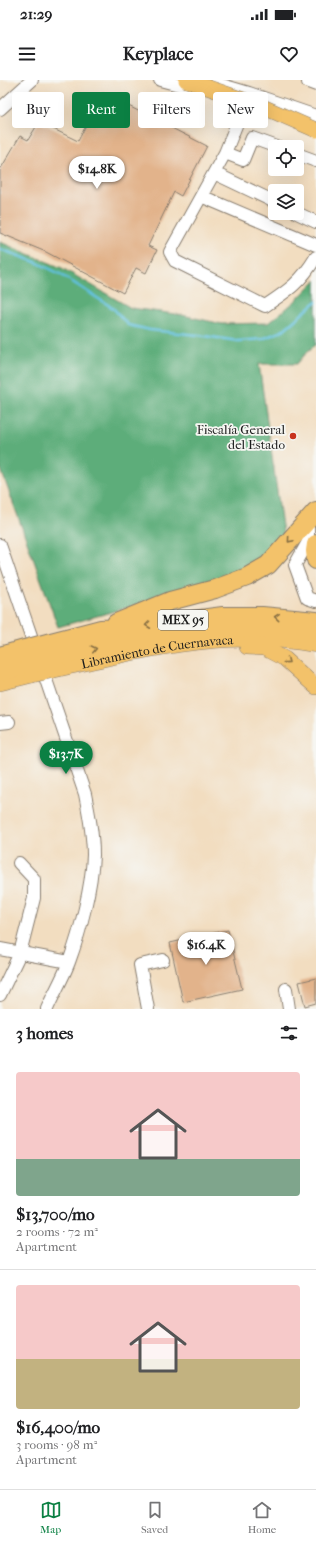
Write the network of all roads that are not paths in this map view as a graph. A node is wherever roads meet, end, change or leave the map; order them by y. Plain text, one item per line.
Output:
1 (32, 80) edge
2 (160, 80) edge
3 (186, 80) edge
4 (205, 80) edge
5 (218, 92) edge
6 (233, 92) edge
7 (268, 104) edge
8 (268, 108) edge
9 (0, 109) edge
10 (314, 116) edge
11 (235, 128) edge
12 (313, 130) edge
13 (268, 144) edge
14 (225, 152) junction
15 (304, 157) edge
16 (316, 161) edge
17 (214, 173) junction
18 (201, 196) junction
19 (268, 199) edge
20 (304, 216) edge
21 (316, 222) edge
22 (316, 245) edge
23 (316, 257) edge
24 (312, 515) edge
25 (316, 544) edge
26 (0, 545) edge
27 (316, 560) edge
28 (316, 601) edge
29 (316, 621) edge
30 (100, 629) junction
31 (316, 635) edge
32 (182, 644) junction
33 (316, 645) edge
34 (0, 652) edge
35 (0, 656) edge
36 (56, 656) junction
37 (29, 663) junction
38 (0, 672) edge
39 (0, 683) edge
40 (316, 687) edge
41 (19, 863) dead end
42 (0, 948) edge
43 (20, 952) junction
44 (163, 960) dead end
45 (69, 962) junction
46 (286, 989) dead end
47 (0, 995) edge
48 (47, 1009) edge
49 (148, 1009) edge
50 (289, 1009) edge

1 - 9 street
2 - 5 street
3 - 12 main road, bridge
4 - 6 street
7 - 10 street
8 - 12 street
10 - 12 street
11 - 14 street
13 - 14 street
14 - 17 street
15 - 16 street
17 - 18 street
17 - 19 street
18 - 22 street
18 - 23 street
20 - 21 street
24 - 28 street
24 -> 30 highway
25 - 27 highway
26 - 45 street
29 -> 30 highway, MEX 95
30 - 36 highway, MEX 95
36 -> 31 highway, MEX 95
32 - 33 main road, Libramiento de Cuernavaca / MEX 95
32 - 36 main road, Libramiento de Cuernavaca / MEX 95
32 -> 40 main road
34 - 37 main road, MEX 95
35 - 37 highway, MEX 95
36 - 37 highway, MEX 95, bridge
37 - 38 highway, MEX 95
37 - 39 main road, MEX 95
41 - 43 street
42 - 43 street
43 - 45 street
43 - 47 street
44 - 49 street
45 - 48 street
46 - 50 street

